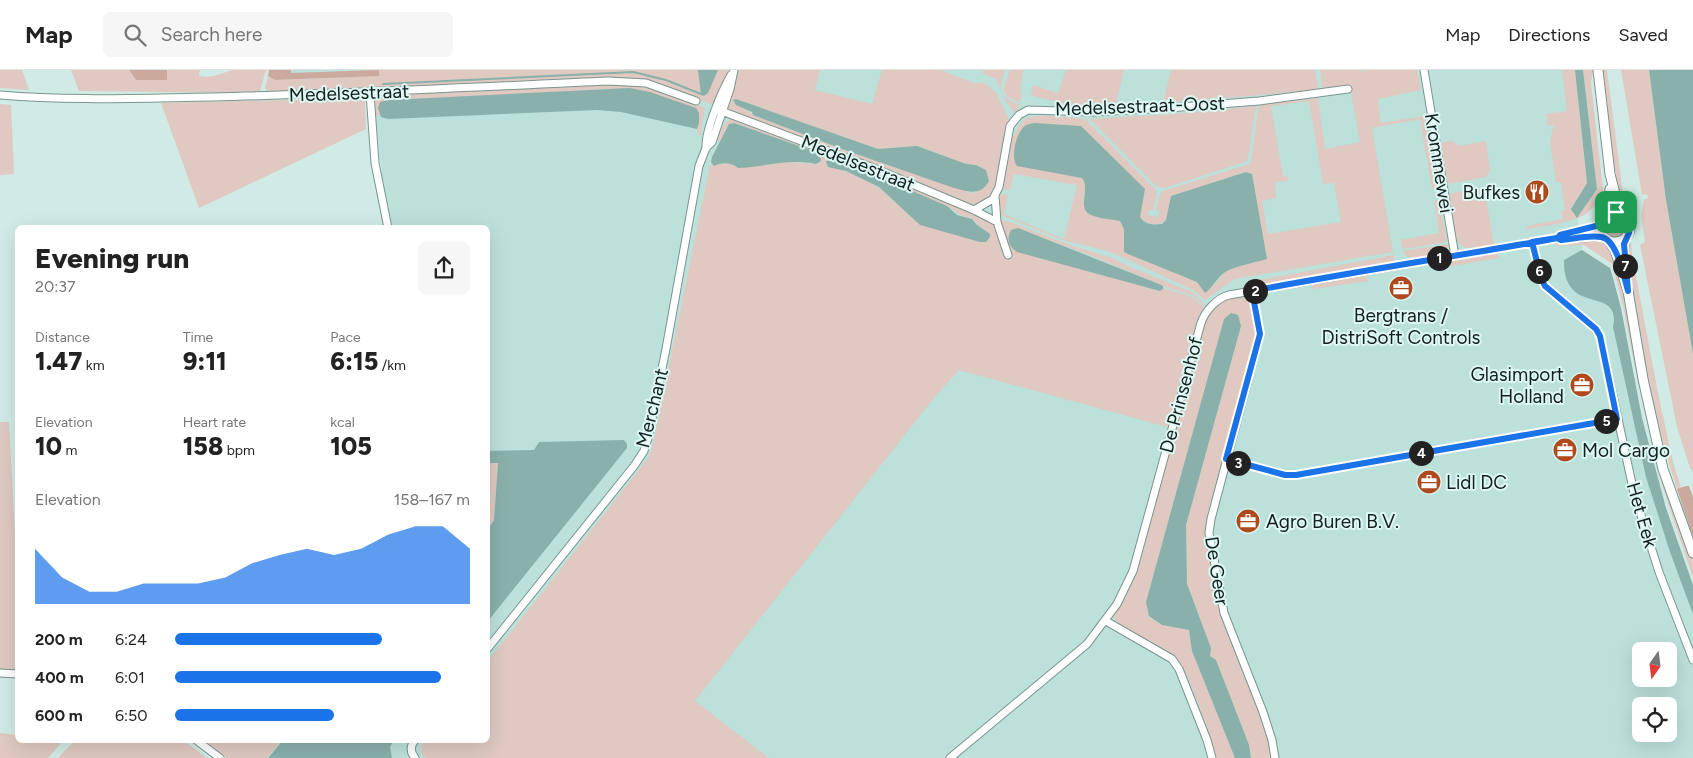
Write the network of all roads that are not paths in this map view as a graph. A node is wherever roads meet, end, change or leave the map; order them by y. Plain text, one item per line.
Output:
1 (734, 70) edge
2 (1424, 70) edge
3 (1598, 70) edge
4 (1348, 89) dead end
5 (370, 93) junction
6 (0, 95) edge
7 (696, 101) dead end
8 (719, 110) junction
9 (1610, 174) junction
10 (996, 196) junction
11 (974, 210) junction
12 (1620, 212) junction
13 (1607, 214) junction
14 (997, 222) junction
15 (387, 225) edge
16 (1600, 225) junction
17 (1626, 237) junction
18 (1557, 238) junction
19 (1606, 239) junction
20 (1532, 242) junction
21 (1008, 255) dead end
22 (1455, 256) junction
23 (1252, 291) junction
24 (1628, 291) junction
25 (1617, 419) junction
26 (1226, 459) junction
27 (1693, 553) edge
28 (1106, 621) junction
29 (490, 646) edge
30 (1693, 660) edge
31 (0, 673) edge
32 (15, 674) edge
33 (200, 743) edge
34 (414, 743) edge
35 (220, 758) edge
36 (415, 758) edge
37 (950, 758) edge
38 (1212, 758) edge
39 (1275, 758) edge

1 - 8 street, Merchant
2 - 22 street, Krommewei
3 - 9 street
4 - 10 street, Medelsestraat-Oost
5 - 6 street, Medelsestraat
5 - 7 street, Medelsestraat
5 - 15 street
8 - 11 street, Medelsestraat
8 - 29 street, Merchant
9 - 12 street
9 - 13 street
10 - 11 street
10 - 14 street, Medelsestraat-Oost
11 - 14 street, Medelsestraat
12 - 13 street
12 - 17 street
13 - 16 street
14 - 21 street, Medelsestraat-Oost
16 - 18 street, De Prinsenhof
16 - 19 street
17 - 19 street
17 - 24 street
18 - 19 street, De Prinsenhof
18 - 20 street, De Prinsenhof
19 - 24 street
20 - 22 street, De Prinsenhof
20 - 25 street, Het Eek
22 - 23 street, De Prinsenhof
23 - 26 street, De Geer
23 - 28 street, De Prinsenhof
24 - 27 street
25 - 26 street
25 - 30 street, Het Eek
26 - 39 street, De Geer
28 - 37 street, De Prinsenhof
28 - 38 street
31 - 32 street
33 - 35 street
34 - 36 street

